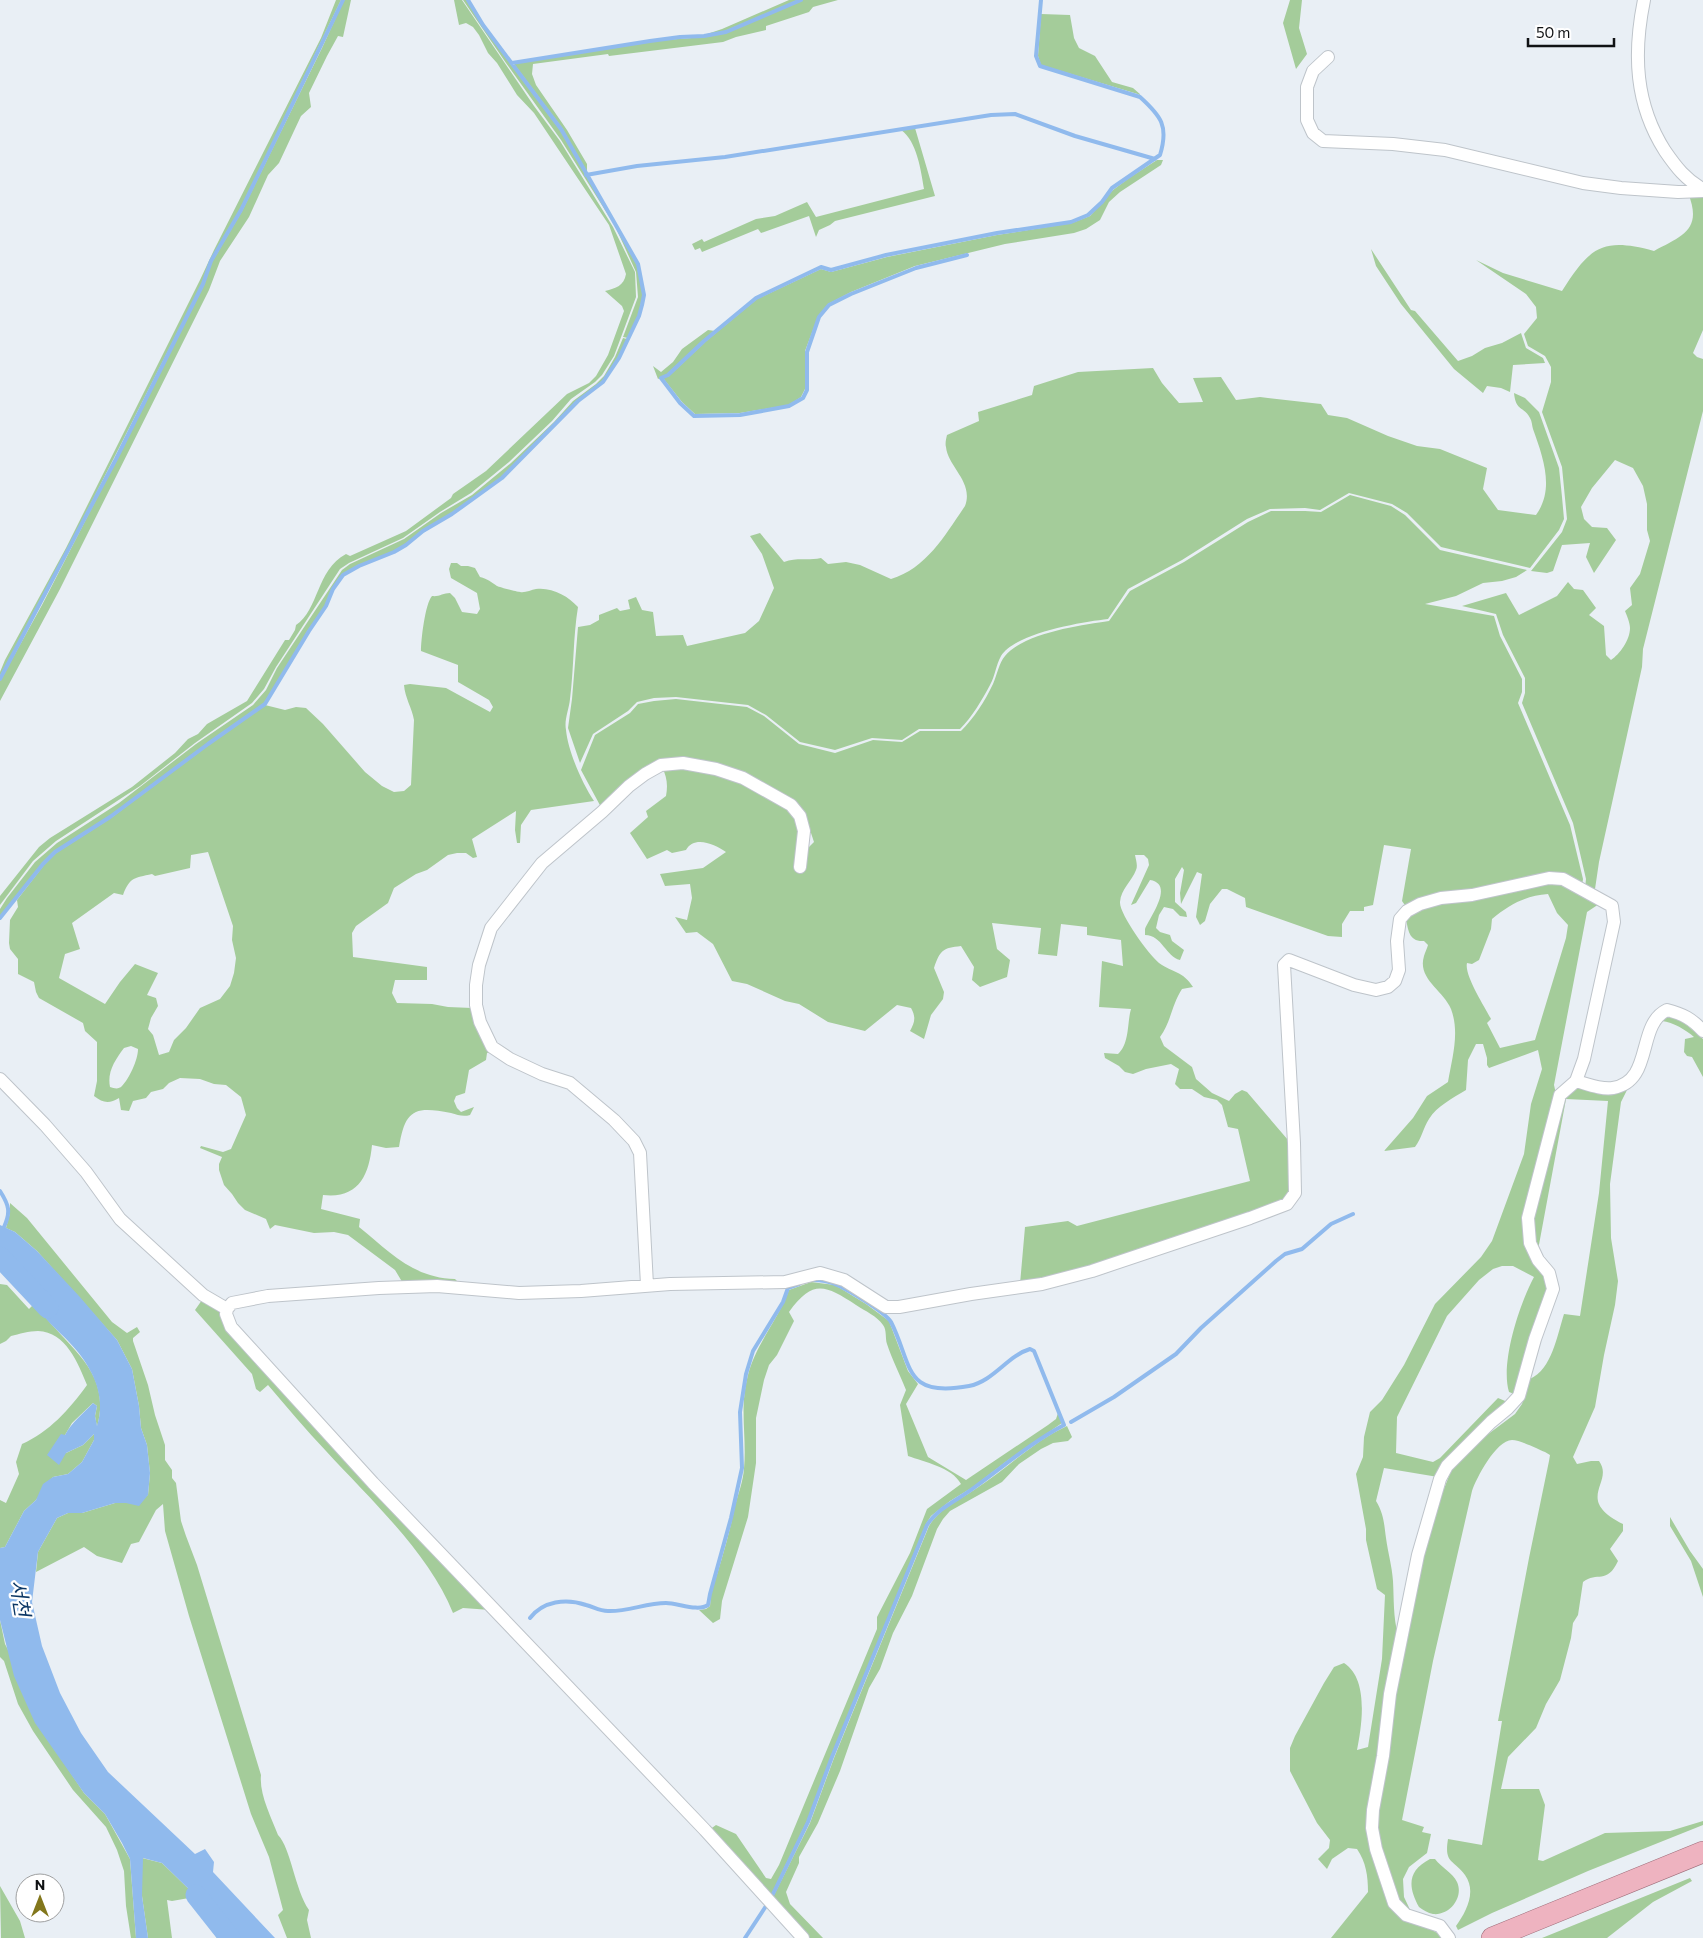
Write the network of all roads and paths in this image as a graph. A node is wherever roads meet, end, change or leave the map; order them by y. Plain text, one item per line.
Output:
1 (1644, 0) edge
2 (1328, 57) dead end
3 (1703, 190) edge
4 (800, 867) dead end
5 (1703, 1031) edge
6 (0, 1079) edge
7 (1576, 1081) junction
8 (647, 1285) junction
9 (227, 1309) junction
10 (1703, 1852) edge
11 (803, 1938) edge
12 (1449, 1938) edge
13 (1492, 1938) edge

1 - 3 street
2 - 3 street
4 - 8 street
5 - 7 street
6 - 9 street
7 - 8 street
7 - 12 street
8 - 9 street
9 - 11 street
10 - 13 highway

